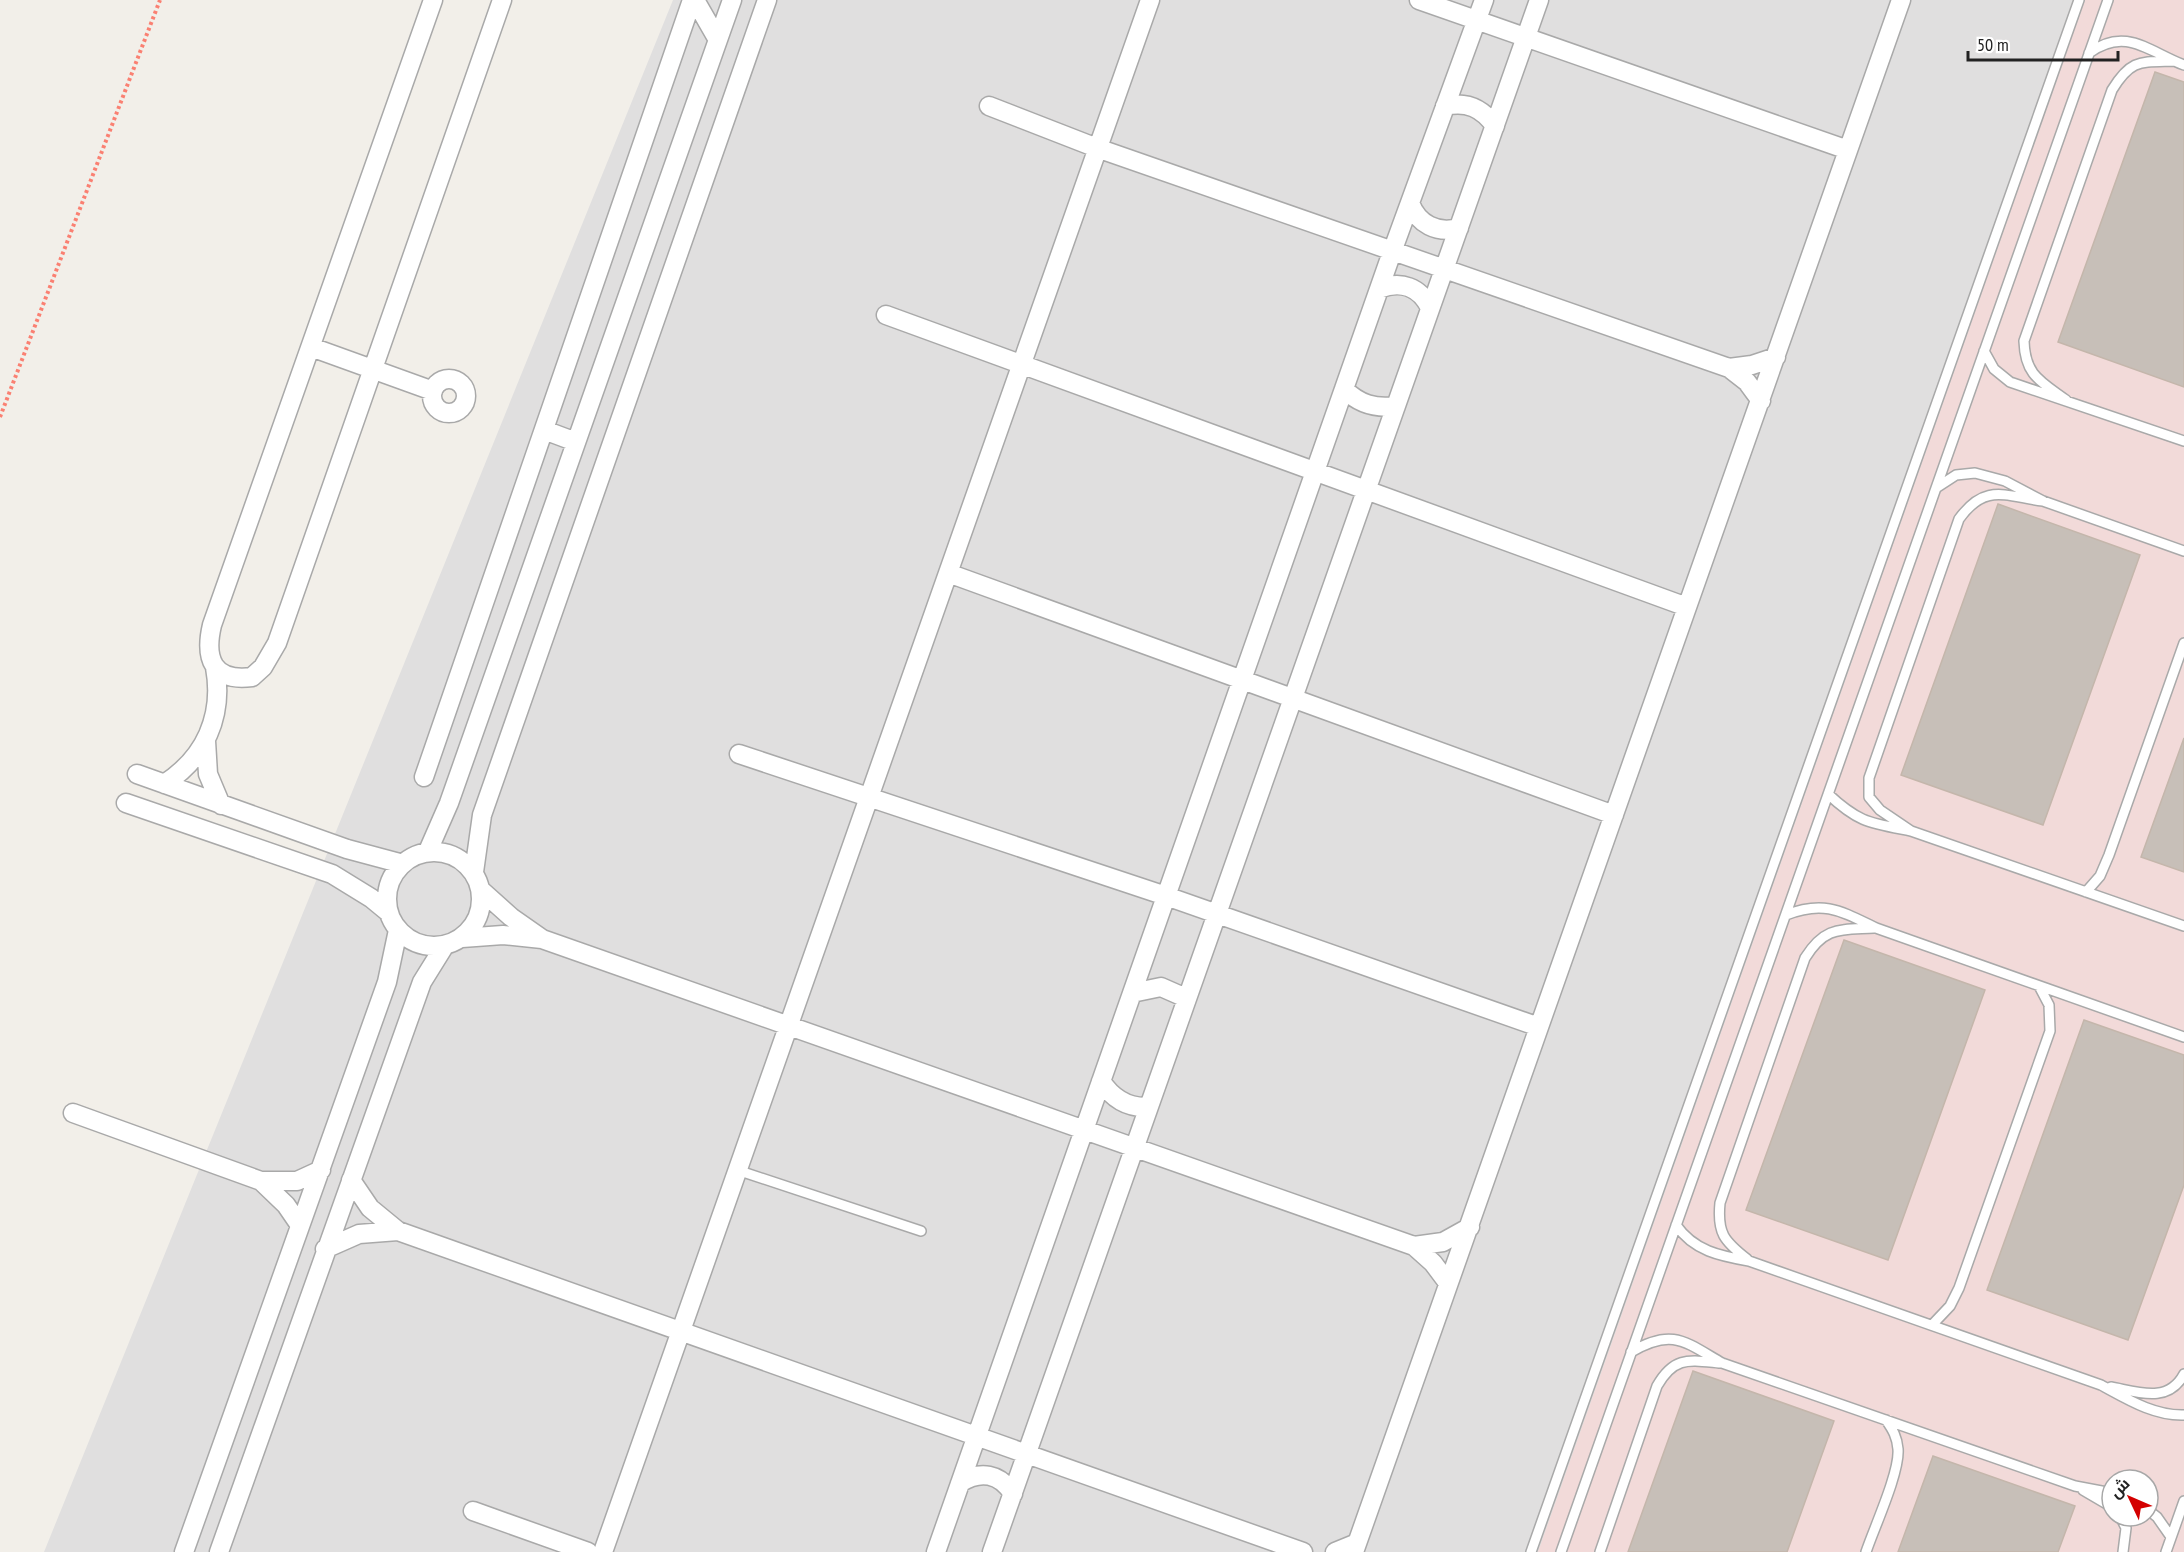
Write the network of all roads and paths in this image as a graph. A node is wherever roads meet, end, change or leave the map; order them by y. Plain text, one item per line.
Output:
1 (160, 0) edge
2 (433, 0) edge
3 (502, 0) edge
4 (693, 0) edge
5 (732, 0) edge
6 (767, 0) edge
7 (1150, 0) edge
8 (1419, 0) edge
9 (1484, 0) edge
10 (1539, 0) edge
11 (1901, 0) edge
12 (2079, 0) edge
13 (2108, 0) edge
14 (1477, 19) junction
15 (1527, 36) junction
16 (718, 40) junction
17 (2089, 53) junction
18 (2174, 61) junction
19 (2184, 65) edge
20 (989, 106) dead end
21 (1445, 106) junction
22 (1495, 126) junction
23 (1097, 148) junction
24 (1848, 150) junction
25 (1410, 203) junction
26 (1459, 228) junction
27 (1392, 252) junction
28 (1444, 270) junction
29 (1379, 289) junction
30 (1430, 308) junction
31 (886, 315) dead end
32 (311, 347) junction
33 (1984, 351) junction
34 (1776, 357) junction
35 (1021, 364) junction
36 (1729, 368) junction
37 (373, 369) junction
38 (1344, 389) junction
39 (433, 390) dead end
40 (2066, 400) junction
41 (1761, 401) junction
42 (1396, 406) junction
43 (0, 417) edge
44 (544, 430) junction
45 (2184, 441) edge
46 (576, 442) junction
47 (1316, 471) junction
48 (1936, 488) junction
49 (1366, 490) junction
50 (2043, 501) junction
51 (2184, 551) edge
52 (948, 573) junction
53 (1687, 607) junction
54 (2184, 643) edge
55 (215, 667) junction
56 (252, 677) junction
57 (1243, 679) junction
58 (1293, 697) junction
59 (214, 716) junction
60 (206, 740) junction
61 (739, 754) dead end
62 (137, 774) dead end
63 (424, 777) dead end
64 (164, 784) junction
65 (1828, 794) junction
66 (869, 796) junction
67 (126, 803) dead end
68 (221, 806) junction
69 (1614, 816) junction
70 (1911, 831) junction
71 (428, 851) junction
72 (403, 864) junction
73 (474, 872) junction
74 (482, 891) junction
75 (2086, 892) junction
76 (1166, 896) junction
77 (388, 912) junction
78 (1216, 914) junction
79 (1786, 915) junction
80 (2184, 926) edge
81 (1876, 928) junction
82 (398, 930) junction
83 (462, 938) junction
84 (542, 939) junction
85 (445, 945) junction
86 (2039, 986) junction
87 (1132, 993) junction
88 (1186, 998) junction
89 (787, 1025) junction
90 (1539, 1027) junction
91 (2184, 1037) edge
92 (1101, 1081) junction
93 (1148, 1107) junction
94 (73, 1113) dead end
95 (1084, 1130) junction
96 (1133, 1147) junction
97 (321, 1170) junction
98 (737, 1170) junction
99 (351, 1180) junction
100 (261, 1181) junction
101 (299, 1224) junction
102 (1676, 1225) junction
103 (1470, 1227) junction
104 (398, 1231) junction
105 (921, 1231) dead end
106 (1414, 1246) junction
107 (325, 1249) junction
108 (1749, 1261) junction
109 (1448, 1283) junction
110 (1932, 1325) junction
111 (680, 1330) junction
112 (1631, 1352) junction
113 (1722, 1363) junction
114 (2184, 1374) edge
115 (2101, 1385) junction
116 (2184, 1414) edge
117 (1886, 1420) junction
118 (977, 1435) junction
119 (1027, 1454) junction
120 (960, 1483) junction
121 (2075, 1486) junction
122 (2100, 1491) edge
123 (1013, 1494) junction
124 (2100, 1500) edge
125 (2184, 1501) edge
126 (473, 1511) dead end
127 (2160, 1521) edge
128 (2126, 1528) edge
129 (2171, 1537) junction
130 (1355, 1548) edge
131 (184, 1552) edge
132 (219, 1552) edge
133 (588, 1552) edge
134 (603, 1552) edge
135 (936, 1552) edge
136 (992, 1552) edge
137 (1303, 1552) edge
138 (1335, 1552) edge
139 (1531, 1552) edge
140 (1561, 1552) edge
141 (1600, 1552) edge
142 (1866, 1552) edge
143 (2123, 1552) edge
144 (2166, 1552) edge

1 - 43 path
2 - 32 street
3 - 37 street
4 - 16 street
4 - 44 street
5 - 16 street
6 - 73 street
7 - 23 street
8 - 14 street
9 - 14 street
10 - 15 street
11 - 24 street
12 - 139 lane
13 - 17 lane
14 - 15 street
14 - 21 street
15 - 22 street
15 - 24 street
16 - 46 street
17 - 18 lane
17 - 33 lane
18 - 19 lane
18 - 40 lane
20 - 23 street
21 - 22 street
21 - 25 street
22 - 26 street
23 - 27 street
23 - 35 street
24 - 34 street
25 - 26 street
25 - 27 street
26 - 28 street
27 - 28 street
27 - 29 street
28 - 30 street
28 - 36 street
29 - 30 street
29 - 38 street
30 - 42 street
31 - 35 street
32 - 37 street
32 - 55 street
33 - 40 lane
33 - 48 lane
34 - 36 street
34 - 41 street
35 - 47 street
35 - 52 street
36 - 41 street
37 - 39 street
37 - 56 street
38 - 42 street
38 - 47 street
40 - 45 lane
41 - 53 street
42 - 49 street
44 - 46 street
44 - 63 street
46 - 71 street
47 - 49 street
47 - 57 street
48 - 50 lane
48 - 65 lane
49 - 53 street
49 - 58 street
50 - 51 lane
50 - 70 lane
52 - 57 street
52 - 66 street
53 - 69 street
54 - 75 lane
55 - 56 street
55 - 59 street
56 - 59 street
57 - 58 street
57 - 76 street
58 - 69 street
58 - 78 street
59 - 60 street
60 - 64 street
60 - 68 street
61 - 66 street
62 - 64 street
64 - 68 street
65 - 70 lane
65 - 79 lane
66 - 76 street
66 - 89 street
67 - 77 street
68 - 72 street
69 - 90 street
70 - 75 lane
71 - 72 street
71 - 73 street
72 - 77 street
73 - 74 street
74 - 83 street
74 - 84 street
75 - 80 lane
76 - 78 street
76 - 87 street
77 - 82 street
78 - 88 street
78 - 90 street
79 - 81 lane
79 - 102 lane
81 - 86 lane
81 - 108 lane
82 - 85 street
82 - 97 street
83 - 84 street
83 - 85 street
84 - 89 street
85 - 99 street
86 - 91 lane
86 - 110 lane
87 - 88 street
87 - 92 street
88 - 93 street
89 - 95 street
89 - 98 street
90 - 103 street
92 - 93 street
92 - 95 street
93 - 96 street
94 - 100 street
95 - 96 street
95 - 118 street
96 - 106 street
96 - 119 street
97 - 100 street
97 - 101 street
98 - 105 lane
98 - 111 street
99 - 104 street
99 - 107 street
100 - 101 street
101 - 131 street
102 - 108 lane
102 - 112 lane
103 - 106 street
103 - 109 street
104 - 107 street
104 - 111 street
106 - 109 street
107 - 132 street
108 - 110 lane
109 - 130 street
110 - 115 lane
111 - 118 street
111 - 134 street
112 - 113 lane
112 - 140 lane
113 - 117 lane
113 - 141 lane
114 - 115 lane
115 - 116 lane
117 - 121 lane
117 - 142 lane
118 - 119 street
118 - 120 street
119 - 123 street
119 - 137 street
120 - 123 street
120 - 135 street
121 - 122 lane
121 - 124 lane
123 - 136 street
125 - 129 lane
126 - 133 street
127 - 129 lane
128 - 143 lane
129 - 144 lane
130 - 138 street

